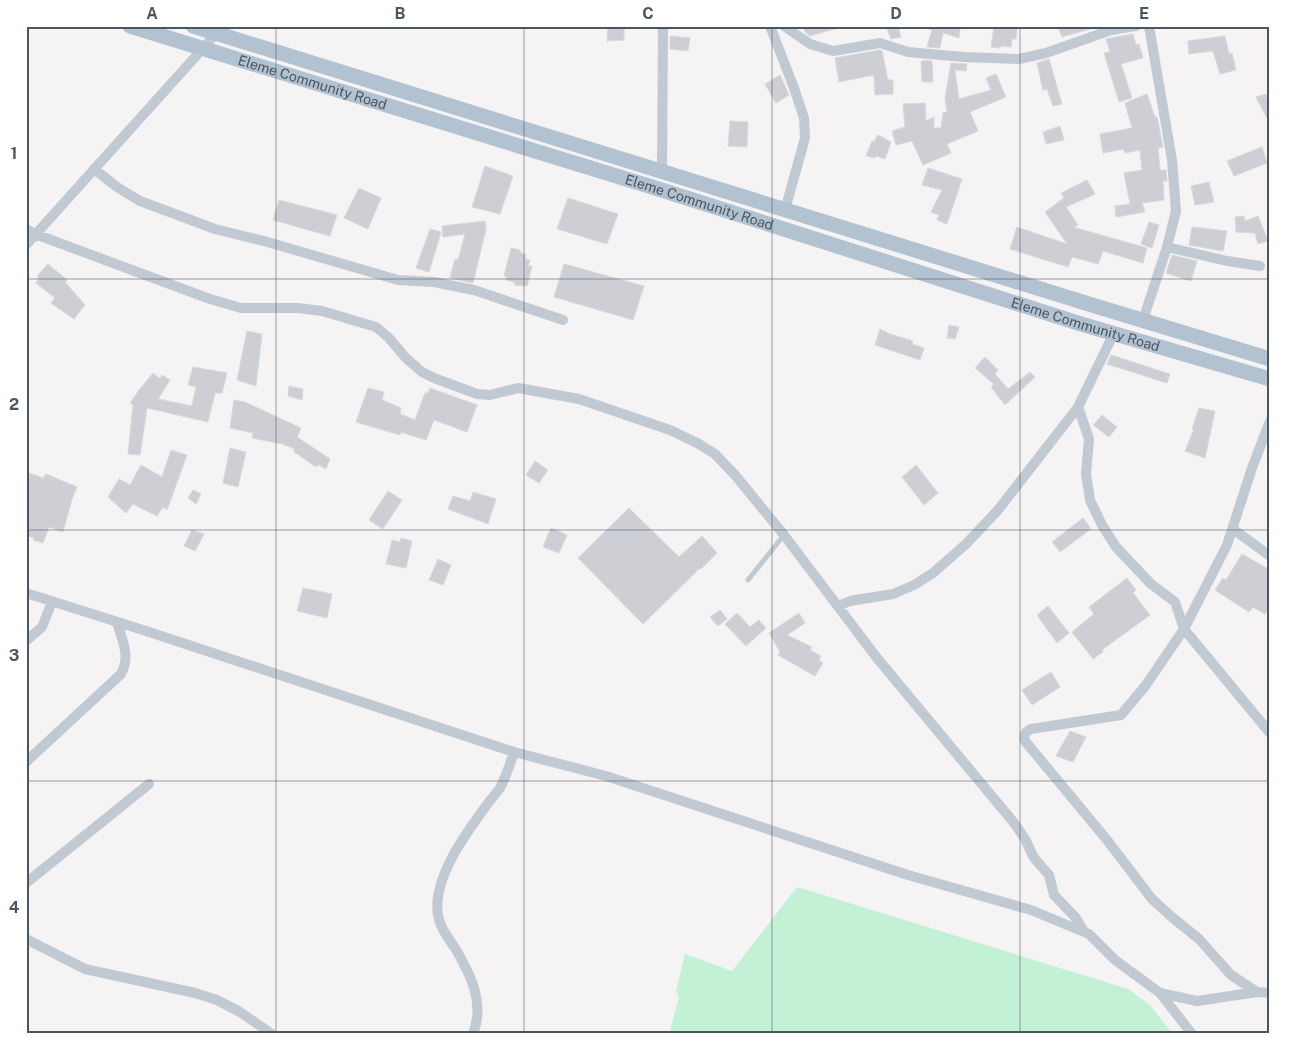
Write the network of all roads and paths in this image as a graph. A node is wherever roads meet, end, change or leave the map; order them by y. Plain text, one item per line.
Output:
1 (130, 26) edge
2 (663, 26) edge
3 (770, 26) edge
4 (784, 26) edge
5 (1136, 26) edge
6 (1149, 26) edge
7 (195, 27) edge
8 (220, 30) edge
9 (203, 48) junction
10 (94, 169) junction
11 (662, 172) junction
12 (785, 210) junction
13 (31, 232) edge
14 (26, 244) edge
15 (1167, 247) junction
16 (1260, 266) dead end
17 (563, 320) dead end
18 (1144, 320) junction
19 (1114, 334) junction
20 (1270, 359) edge
21 (1270, 379) edge
22 (1078, 407) junction
23 (1270, 422) edge
24 (1233, 528) junction
25 (784, 535) junction
26 (1270, 556) edge
27 (748, 580) dead end
28 (26, 594) edge
29 (52, 602) junction
30 (838, 606) junction
31 (116, 622) junction
32 (1184, 628) junction
33 (26, 641) edge
34 (1268, 727) edge
35 (514, 752) junction
36 (26, 762) edge
37 (149, 784) dead end
38 (26, 883) edge
39 (1082, 930) junction
40 (26, 939) edge
41 (1257, 992) junction
42 (1160, 993) junction
43 (1270, 993) edge
44 (272, 1034) edge
45 (473, 1034) edge
46 (1192, 1034) edge

1 - 9 main road, Eleme Community Road
2 - 11 street
3 - 12 street
4 - 5 street
6 - 15 street
7 - 8 main road, Eleme Community Road
8 - 9 street
8 - 11 main road, Eleme Community Road
9 - 10 street
9 - 19 main road, Eleme Community Road
10 - 13 street
10 - 17 street
11 - 12 main road, Eleme Community Road
12 - 18 main road, Eleme Community Road
13 - 14 street
13 - 25 street
15 - 16 street
15 - 18 street
18 - 20 main road, Eleme Community Road
19 - 21 main road, Eleme Community Road
19 - 22 street
22 - 30 street
22 - 32 street
23 - 24 street
24 - 26 street
24 - 32 street
25 - 27 lane
25 - 30 street
28 - 29 street
29 - 31 street
29 - 33 street
30 - 39 street
31 - 35 street
31 - 36 street
32 - 34 street
32 - 41 street
35 - 39 street
35 - 45 street
37 - 38 street
39 - 42 street
40 - 44 street
41 - 42 street
41 - 43 street
42 - 46 street

